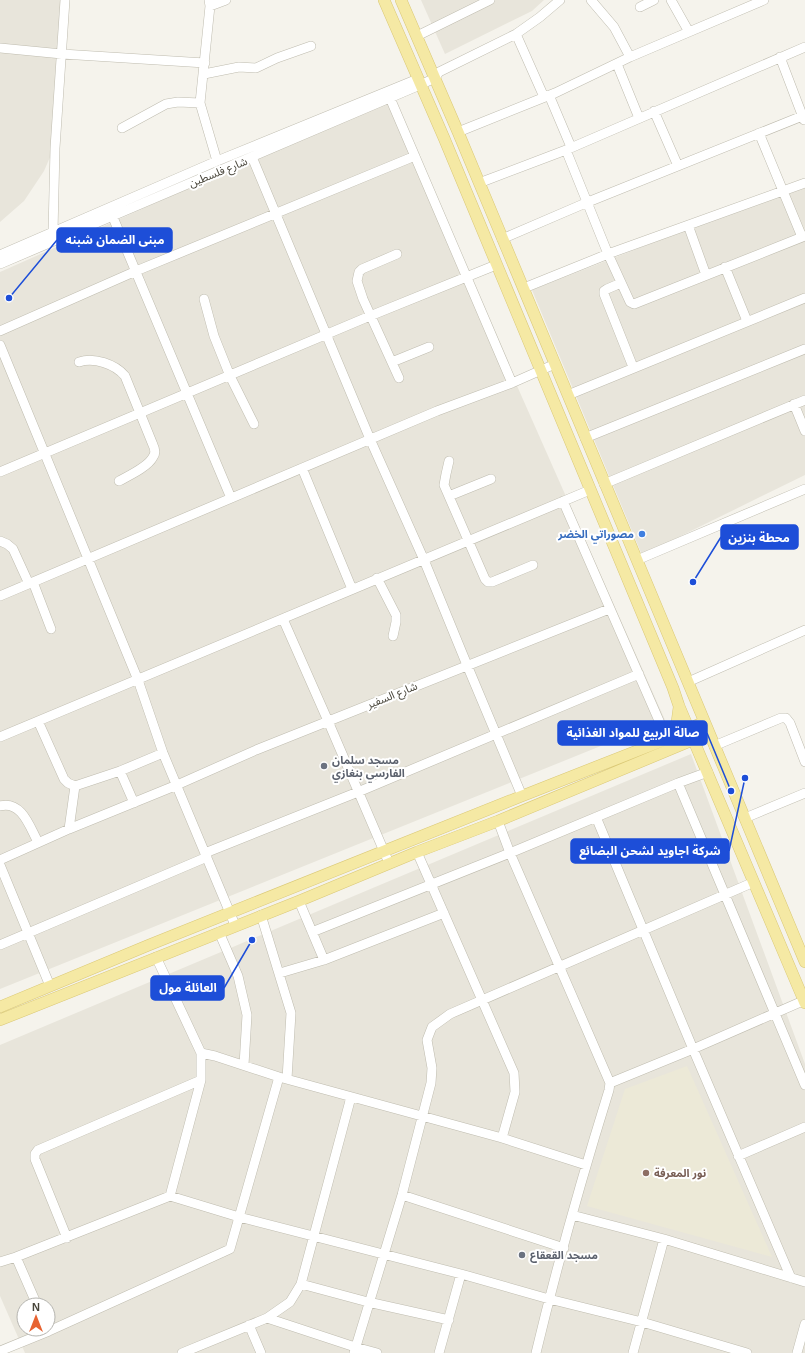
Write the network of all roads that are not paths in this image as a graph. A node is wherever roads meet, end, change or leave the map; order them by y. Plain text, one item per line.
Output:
1 (66, 0) edge
2 (226, 0) edge
3 (384, 0) edge
4 (401, 0) edge
5 (470, 0) edge
6 (490, 0) edge
7 (592, 0) edge
8 (654, 0) edge
9 (671, 0) edge
10 (764, 0) edge
11 (554, 2) edge
12 (210, 3) edge
13 (640, 7) dead end
14 (474, 9) junction
15 (689, 32) junction
16 (516, 34) junction
17 (417, 36) junction
18 (311, 46) dead end
19 (805, 47) edge
20 (0, 48) edge
21 (62, 54) junction
22 (630, 57) junction
23 (780, 58) junction
24 (205, 63) junction
25 (617, 64) junction
26 (204, 74) junction
27 (435, 74) junction
28 (419, 82) junction
29 (547, 96) junction
30 (390, 98) junction
31 (200, 103) junction
32 (654, 111) junction
33 (639, 118) junction
34 (804, 118) edge
35 (122, 128) dead end
36 (458, 132) junction
37 (759, 133) junction
38 (568, 148) junction
39 (415, 156) junction
40 (252, 157) junction
41 (218, 161) junction
42 (678, 166) junction
43 (479, 183) junction
44 (805, 183) edge
45 (783, 191) junction
46 (588, 202) junction
47 (276, 212) junction
48 (112, 215) junction
49 (688, 226) junction
50 (53, 232) junction
51 (804, 236) edge
52 (502, 239) junction
53 (397, 254) dead end
54 (608, 254) junction
55 (1, 260) edge
56 (496, 265) junction
57 (725, 267) junction
58 (136, 271) junction
59 (706, 274) junction
60 (466, 277) junction
61 (621, 283) junction
62 (524, 288) junction
63 (805, 298) edge
64 (204, 299) dead end
65 (370, 316) junction
66 (747, 321) junction
67 (0, 331) edge
68 (326, 334) junction
69 (0, 345) edge
70 (429, 347) dead end
71 (805, 349) edge
72 (79, 362) dead end
73 (392, 362) junction
74 (555, 364) junction
75 (633, 367) junction
76 (540, 370) junction
77 (230, 376) junction
78 (399, 378) dead end
79 (512, 383) junction
80 (187, 394) junction
81 (568, 395) junction
82 (805, 400) edge
83 (794, 404) junction
84 (139, 412) junction
85 (254, 424) dead end
86 (805, 431) edge
87 (585, 438) junction
88 (370, 439) junction
89 (44, 453) junction
90 (449, 461) dead end
91 (302, 468) junction
92 (0, 472) edge
93 (491, 479) dead end
94 (119, 481) dead end
95 (604, 484) junction
96 (590, 490) junction
97 (805, 490) edge
98 (448, 496) junction
99 (231, 498) junction
100 (563, 501) junction
101 (0, 541) edge
102 (468, 541) junction
103 (88, 558) junction
104 (424, 560) junction
105 (637, 560) junction
106 (533, 565) dead end
107 (377, 578) junction
108 (31, 583) junction
109 (352, 589) junction
110 (0, 596) edge
111 (610, 609) junction
112 (283, 619) junction
113 (51, 629) dead end
114 (805, 630) edge
115 (392, 636) dead end
116 (467, 665) junction
117 (639, 674) junction
118 (138, 680) junction
119 (688, 682) junction
120 (679, 706) junction
121 (38, 721) junction
122 (328, 721) junction
123 (704, 722) junction
124 (689, 729) junction
125 (496, 734) junction
126 (709, 734) junction
127 (0, 737) edge
128 (694, 740) junction
129 (671, 741) junction
130 (714, 746) junction
131 (163, 752) junction
132 (701, 754) junction
133 (805, 762) edge
134 (120, 771) junction
135 (708, 772) junction
136 (577, 774) junction
137 (678, 783) junction
138 (177, 785) junction
139 (75, 786) junction
140 (582, 786) junction
141 (358, 792) junction
142 (805, 793) edge
143 (522, 796) junction
144 (134, 803) junction
145 (0, 806) edge
146 (596, 817) junction
147 (745, 818) junction
148 (498, 821) junction
149 (69, 829) junction
150 (38, 842) junction
151 (383, 852) junction
152 (416, 852) junction
153 (510, 853) junction
154 (206, 855) junction
155 (0, 860) edge
156 (389, 863) junction
157 (0, 865) edge
158 (322, 876) junction
159 (754, 882) junction
160 (431, 884) junction
161 (328, 889) junction
162 (725, 894) junction
163 (299, 901) junction
164 (444, 913) junction
165 (231, 914) junction
166 (261, 915) junction
167 (235, 925) junction
168 (643, 929) junction
169 (219, 932) junction
170 (312, 932) junction
171 (29, 934) junction
172 (0, 945) edge
173 (156, 957) junction
174 (324, 960) junction
175 (805, 962) edge
176 (559, 966) junction
177 (280, 973) junction
178 (50, 986) junction
179 (482, 1000) junction
180 (805, 1002) edge
181 (0, 1007) edge
182 (774, 1013) junction
183 (0, 1020) edge
184 (692, 1049) junction
185 (200, 1053) junction
186 (244, 1065) junction
187 (283, 1078) junction
188 (201, 1080) junction
189 (610, 1083) junction
190 (805, 1085) edge
191 (352, 1096) junction
192 (423, 1116) junction
193 (805, 1127) edge
194 (502, 1138) junction
195 (738, 1156) junction
196 (586, 1165) junction
197 (402, 1195) junction
198 (170, 1196) junction
199 (572, 1215) junction
200 (239, 1217) junction
201 (314, 1236) junction
202 (67, 1238) junction
203 (664, 1239) junction
204 (564, 1248) junction
205 (383, 1254) junction
206 (16, 1258) junction
207 (0, 1262) edge
208 (461, 1274) junction
209 (791, 1278) junction
210 (805, 1282) edge
211 (301, 1284) junction
212 (33, 1297) edge
213 (549, 1299) junction
214 (368, 1302) junction
215 (267, 1318) junction
216 (449, 1320) junction
217 (642, 1322) junction
218 (805, 1324) edge
219 (249, 1325) junction
220 (56, 1326) edge
221 (32, 1337) edge
222 (199, 1350) edge
223 (354, 1350) edge
224 (725, 1350) edge
225 (0, 1351) edge
226 (182, 1353) edge
227 (261, 1353) edge
228 (377, 1353) edge
229 (439, 1353) edge
230 (536, 1353) edge
231 (633, 1353) edge
232 (747, 1353) edge
233 (797, 1353) edge

1 - 21 street
2 - 12 street
3 - 28 main road
4 - 17 main road
5 - 14 street
6 - 14 street
7 - 22 street
8 - 13 street
9 - 15 street
10 - 15 street
11 - 16 street, شارع فلسطين
12 - 24 street
14 - 17 street
15 - 22 street
16 - 27 street, شارع فلسطين
16 - 29 street
17 - 27 main road
18 - 26 street
19 - 23 street
20 - 21 street
21 - 24 street
21 - 50 street
22 - 25 street
23 - 32 street
23 - 34 street
24 - 26 street
25 - 29 street
25 - 33 street
26 - 31 street
27 - 28 street, شارع فلسطين
27 - 36 main road
28 - 30 street, شارع فلسطين
28 - 41 street, شارع فلسطين
28 - 56 main road
29 - 36 street
29 - 38 street
30 - 39 street
30 - 40 street, شارع فلسطين
31 - 35 street
31 - 41 street
32 - 33 street
32 - 42 street
33 - 38 street
34 - 37 street
36 - 43 main road
37 - 42 street
37 - 45 street
38 - 43 street
38 - 46 street
39 - 47 street
39 - 60 street
40 - 47 street
40 - 48 street, شارع فلسطين
41 - 50 street, شارع فلسطين
42 - 46 street
43 - 52 main road
44 - 45 street
45 - 49 street
45 - 51 street
46 - 52 street
46 - 54 street
47 - 58 street
47 - 68 street
48 - 55 street, شارع فلسطين
48 - 58 street
49 - 54 street
49 - 59 street
50 - 55 street, شارع فلسطين
51 - 57 street
52 - 62 main road
53 - 65 street
54 - 61 street
54 - 62 street
56 - 60 street
56 - 76 main road
57 - 59 street
57 - 66 street
58 - 67 street
58 - 80 street
59 - 61 street
60 - 65 street
60 - 79 street
61 - 75 street
62 - 74 main road
63 - 66 street
64 - 77 street
65 - 68 street
65 - 73 street
66 - 75 street
68 - 77 street
68 - 88 street
69 - 89 street
70 - 73 street
71 - 87 street
72 - 84 street
73 - 78 street
74 - 76 street
74 - 81 main road
75 - 81 street
76 - 79 street
76 - 96 main road
77 - 80 street
77 - 85 street
79 - 88 street
80 - 84 street
80 - 99 street
81 - 87 main road
82 - 83 street
83 - 86 street
83 - 95 street
84 - 89 street
84 - 94 street
87 - 95 main road
88 - 91 street
88 - 104 street
89 - 92 street
89 - 103 street
90 - 98 street
91 - 99 street
91 - 109 street
93 - 98 street
95 - 105 main road
96 - 100 street
96 - 120 main road
97 - 105 street
98 - 102 street
99 - 103 street
100 - 102 street
100 - 111 street
101 - 108 street
102 - 104 street
102 - 106 street
103 - 108 street
103 - 118 street
104 - 107 street
104 - 116 street
105 - 119 main road
107 - 109 street
107 - 115 street
108 - 110 street
108 - 113 street
109 - 112 street
111 - 116 street, شارع السفير
111 - 117 street
112 - 118 street
112 - 122 street
114 - 119 street
116 - 122 street, شارع السفير
116 - 125 street
117 - 125 street
117 - 129 street
118 - 121 street
118 - 131 street
119 - 123 main road
120 - 124 main road
120 - 129 main road
121 - 127 street
121 - 139 street
122 - 138 street, شارع السفير
122 - 141 street
123 - 124 main road
123 - 126 main road
124 - 128 main road
124 - 129 main road
125 - 141 street
125 - 143 street
126 - 128 main road
126 - 130 main road
128 - 129 main road
128 - 132 main road
129 - 132 main road
129 - 136 main road
129 - 140 main road
130 - 133 street
130 - 147 main road
131 - 134 street
131 - 138 street
132 - 135 main road
134 - 139 street
134 - 144 street
135 - 137 street
135 - 159 main road
136 - 140 main road
136 - 143 main road
137 - 146 street
137 - 162 street
138 - 144 street, شارع السفير
138 - 154 street
139 - 149 street
140 - 148 main road
141 - 151 street
141 - 154 street
142 - 147 street
143 - 151 main road
144 - 149 street, شارع السفير
145 - 150 street
146 - 153 street
146 - 168 street
147 - 175 main road
148 - 152 main road
148 - 153 street
149 - 150 street, شارع السفير
150 - 155 street, شارع السفير
151 - 156 street
151 - 158 main road
152 - 156 main road
152 - 160 street
153 - 160 street
153 - 176 street
154 - 165 street
154 - 171 street
156 - 161 main road
157 - 171 street
158 - 161 main road
158 - 165 main road
159 - 162 street
159 - 180 main road
160 - 164 street
160 - 170 street
161 - 163 main road
162 - 168 street
162 - 182 street
163 - 166 main road
163 - 170 street
164 - 174 street
164 - 179 street
165 - 167 street
165 - 178 main road
166 - 167 main road
166 - 177 street
167 - 169 main road
168 - 176 street
168 - 184 street
169 - 173 main road
169 - 186 street
170 - 174 street
171 - 172 street
171 - 178 street
173 - 183 main road
173 - 185 street
174 - 177 street
176 - 179 street
176 - 189 street
177 - 187 street
178 - 181 main road
179 - 192 street
179 - 194 street
180 - 182 street
182 - 184 street
182 - 190 street
184 - 189 street
184 - 195 street
185 - 186 street
185 - 188 street
186 - 187 street
187 - 191 street
187 - 200 street
188 - 198 street
188 - 202 street
189 - 196 street
191 - 192 street
191 - 201 street
192 - 194 street
192 - 197 street
193 - 195 street
194 - 196 street
195 - 209 street
196 - 199 street
197 - 204 street
197 - 205 street
198 - 200 street
198 - 202 street
199 - 203 street
199 - 204 street
200 - 201 street
200 - 220 street
201 - 205 street
201 - 211 street
202 - 206 street
203 - 209 street
203 - 217 street
204 - 213 street
205 - 208 street
205 - 214 street
206 - 207 street
206 - 212 street
208 - 213 street
208 - 216 street
209 - 210 street
211 - 214 street
211 - 215 street
213 - 217 street
213 - 230 street
214 - 216 street
214 - 223 street
215 - 219 street
215 - 223 street
216 - 229 street
217 - 224 street
217 - 231 street
218 - 233 street
219 - 222 street
219 - 227 street
221 - 225 street
222 - 226 street
223 - 228 street
224 - 232 street

